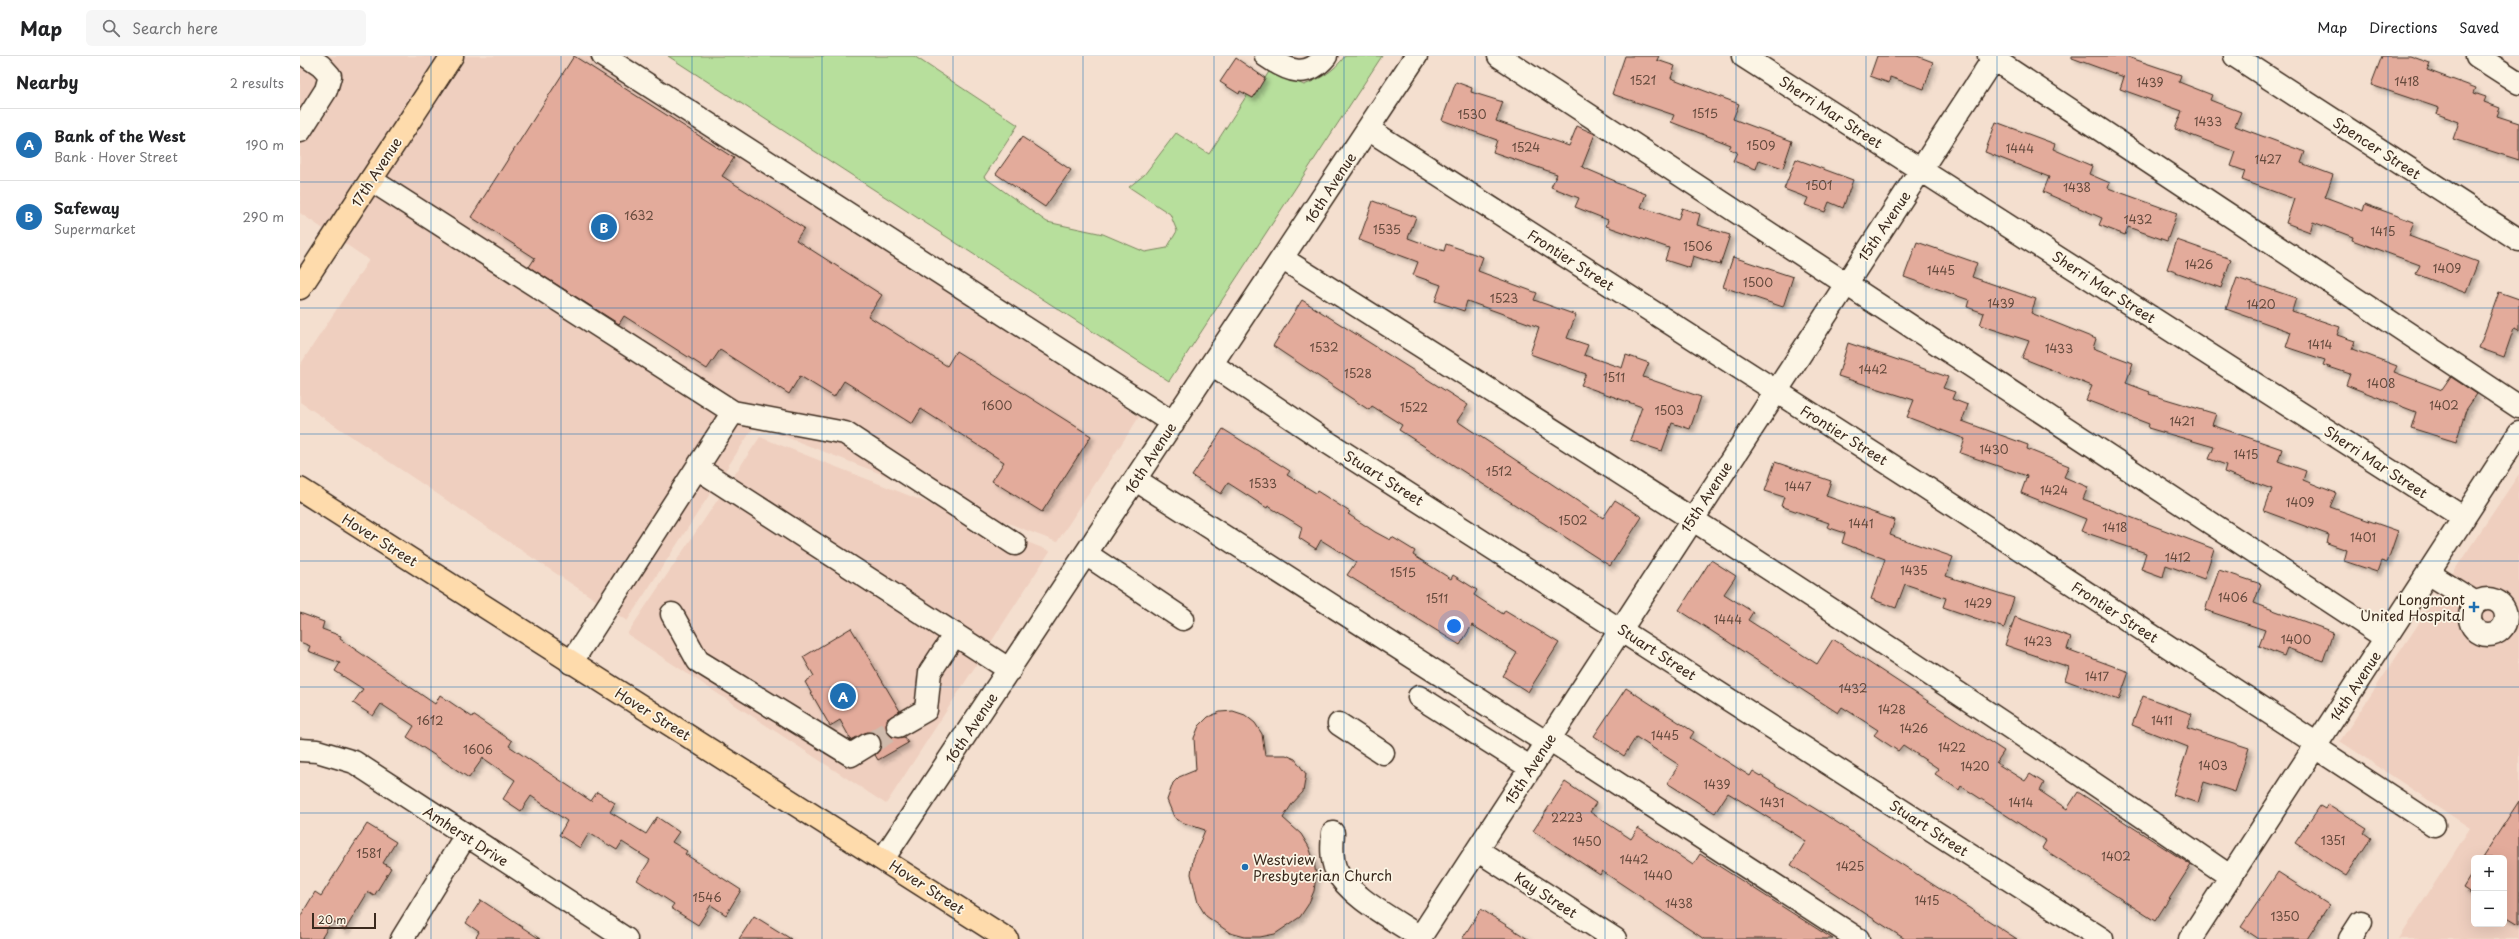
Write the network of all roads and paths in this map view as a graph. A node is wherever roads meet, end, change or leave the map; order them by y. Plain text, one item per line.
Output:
1 (452, 56) edge
2 (604, 56) edge
3 (1266, 56) edge
4 (1326, 56) edge
5 (1416, 56) edge
6 (1499, 56) edge
7 (1743, 56) edge
8 (2235, 56) edge
9 (2477, 56) edge
10 (308, 57) edge
11 (1993, 57) edge
12 (2519, 84) edge
13 (1368, 129) junction
14 (300, 131) edge
15 (1922, 170) junction
16 (371, 180) junction
17 (2519, 240) edge
18 (1283, 259) junction
19 (1846, 284) junction
20 (300, 288) edge
21 (1213, 365) junction
22 (1775, 392) junction
23 (2519, 407) edge
24 (733, 412) junction
25 (1173, 423) junction
26 (2519, 433) edge
27 (697, 468) junction
28 (1136, 480) junction
29 (300, 489) edge
30 (1693, 518) junction
31 (2464, 518) junction
32 (1015, 544) dead end
33 (1086, 554) junction
34 (2428, 572) junction
35 (2476, 603) dead end
36 (672, 614) dead end
37 (1182, 619) dead end
38 (1621, 628) junction
39 (955, 634) junction
40 (2386, 638) junction
41 (571, 663) junction
42 (1010, 670) junction
43 (1419, 697) dead end
44 (1339, 724) dead end
45 (898, 726) tunnel mouth
46 (1548, 741) junction
47 (869, 744) tunnel mouth
48 (2316, 746) junction
49 (300, 750) edge
50 (1383, 753) dead end
51 (1531, 768) junction
52 (2434, 825) dead end
53 (1333, 833) dead end
54 (466, 835) junction
55 (1477, 850) junction
56 (883, 859) junction
57 (2231, 877) junction
58 (1419, 938) edge
59 (402, 939) edge
60 (626, 939) edge
61 (1007, 939) edge
62 (1615, 939) edge
63 (1858, 939) edge
64 (2102, 939) edge
65 (2190, 939) edge

1 - 16 main road, 17th Avenue
2 - 25 street
3 - 4 street
5 - 13 street, 16th Avenue
6 - 19 street
7 - 15 street, Sherri Mar Street
8 - 17 street, Spencer Street
9 - 12 street
10 - 14 street
11 - 15 street, 15th Avenue
11 - 23 street
13 - 18 street, 16th Avenue
13 - 22 street, Frontier Street
15 - 19 street, 15th Avenue
15 - 31 street, Sherri Mar Street
16 - 20 main road, 17th Avenue
16 - 24 street
18 - 21 street, 16th Avenue
18 - 30 street
19 - 22 street, 15th Avenue
19 - 40 street
21 - 25 street, 16th Avenue
21 - 38 street, Stuart Street
22 - 30 street, 15th Avenue
22 - 48 street, Frontier Street
24 - 27 street
24 - 32 street
25 - 28 street, 16th Avenue
26 - 31 street, 14th Avenue
27 - 39 street
27 - 41 street
28 - 33 street, 16th Avenue
28 - 46 street
29 - 41 main road, Hover Street
30 - 38 street, 15th Avenue
30 - 57 street
31 - 34 street, 14th Avenue
33 - 37 street
33 - 42 street, 16th Avenue
34 - 35 street
34 - 40 street, 14th Avenue
36 - 47 street
38 - 46 street, 15th Avenue
38 - 64 street, Stuart Street
39 - 42 street
39 - 45 street
40 - 48 street, 14th Avenue
41 - 56 main road, Hover Street
42 - 56 street, 16th Avenue
43 - 51 street
44 - 50 street
46 - 51 street, 15th Avenue
46 - 63 street
48 - 52 street, Frontier Street
48 - 57 street, 14th Avenue
49 - 54 street, Amherst Drive
51 - 55 street, 15th Avenue
53 - 58 street
54 - 59 street
54 - 60 street, Amherst Drive
55 - 58 street, 15th Avenue
55 - 62 street, Kay Street
56 - 61 main road, Hover Street
57 - 65 street, 14th Avenue

